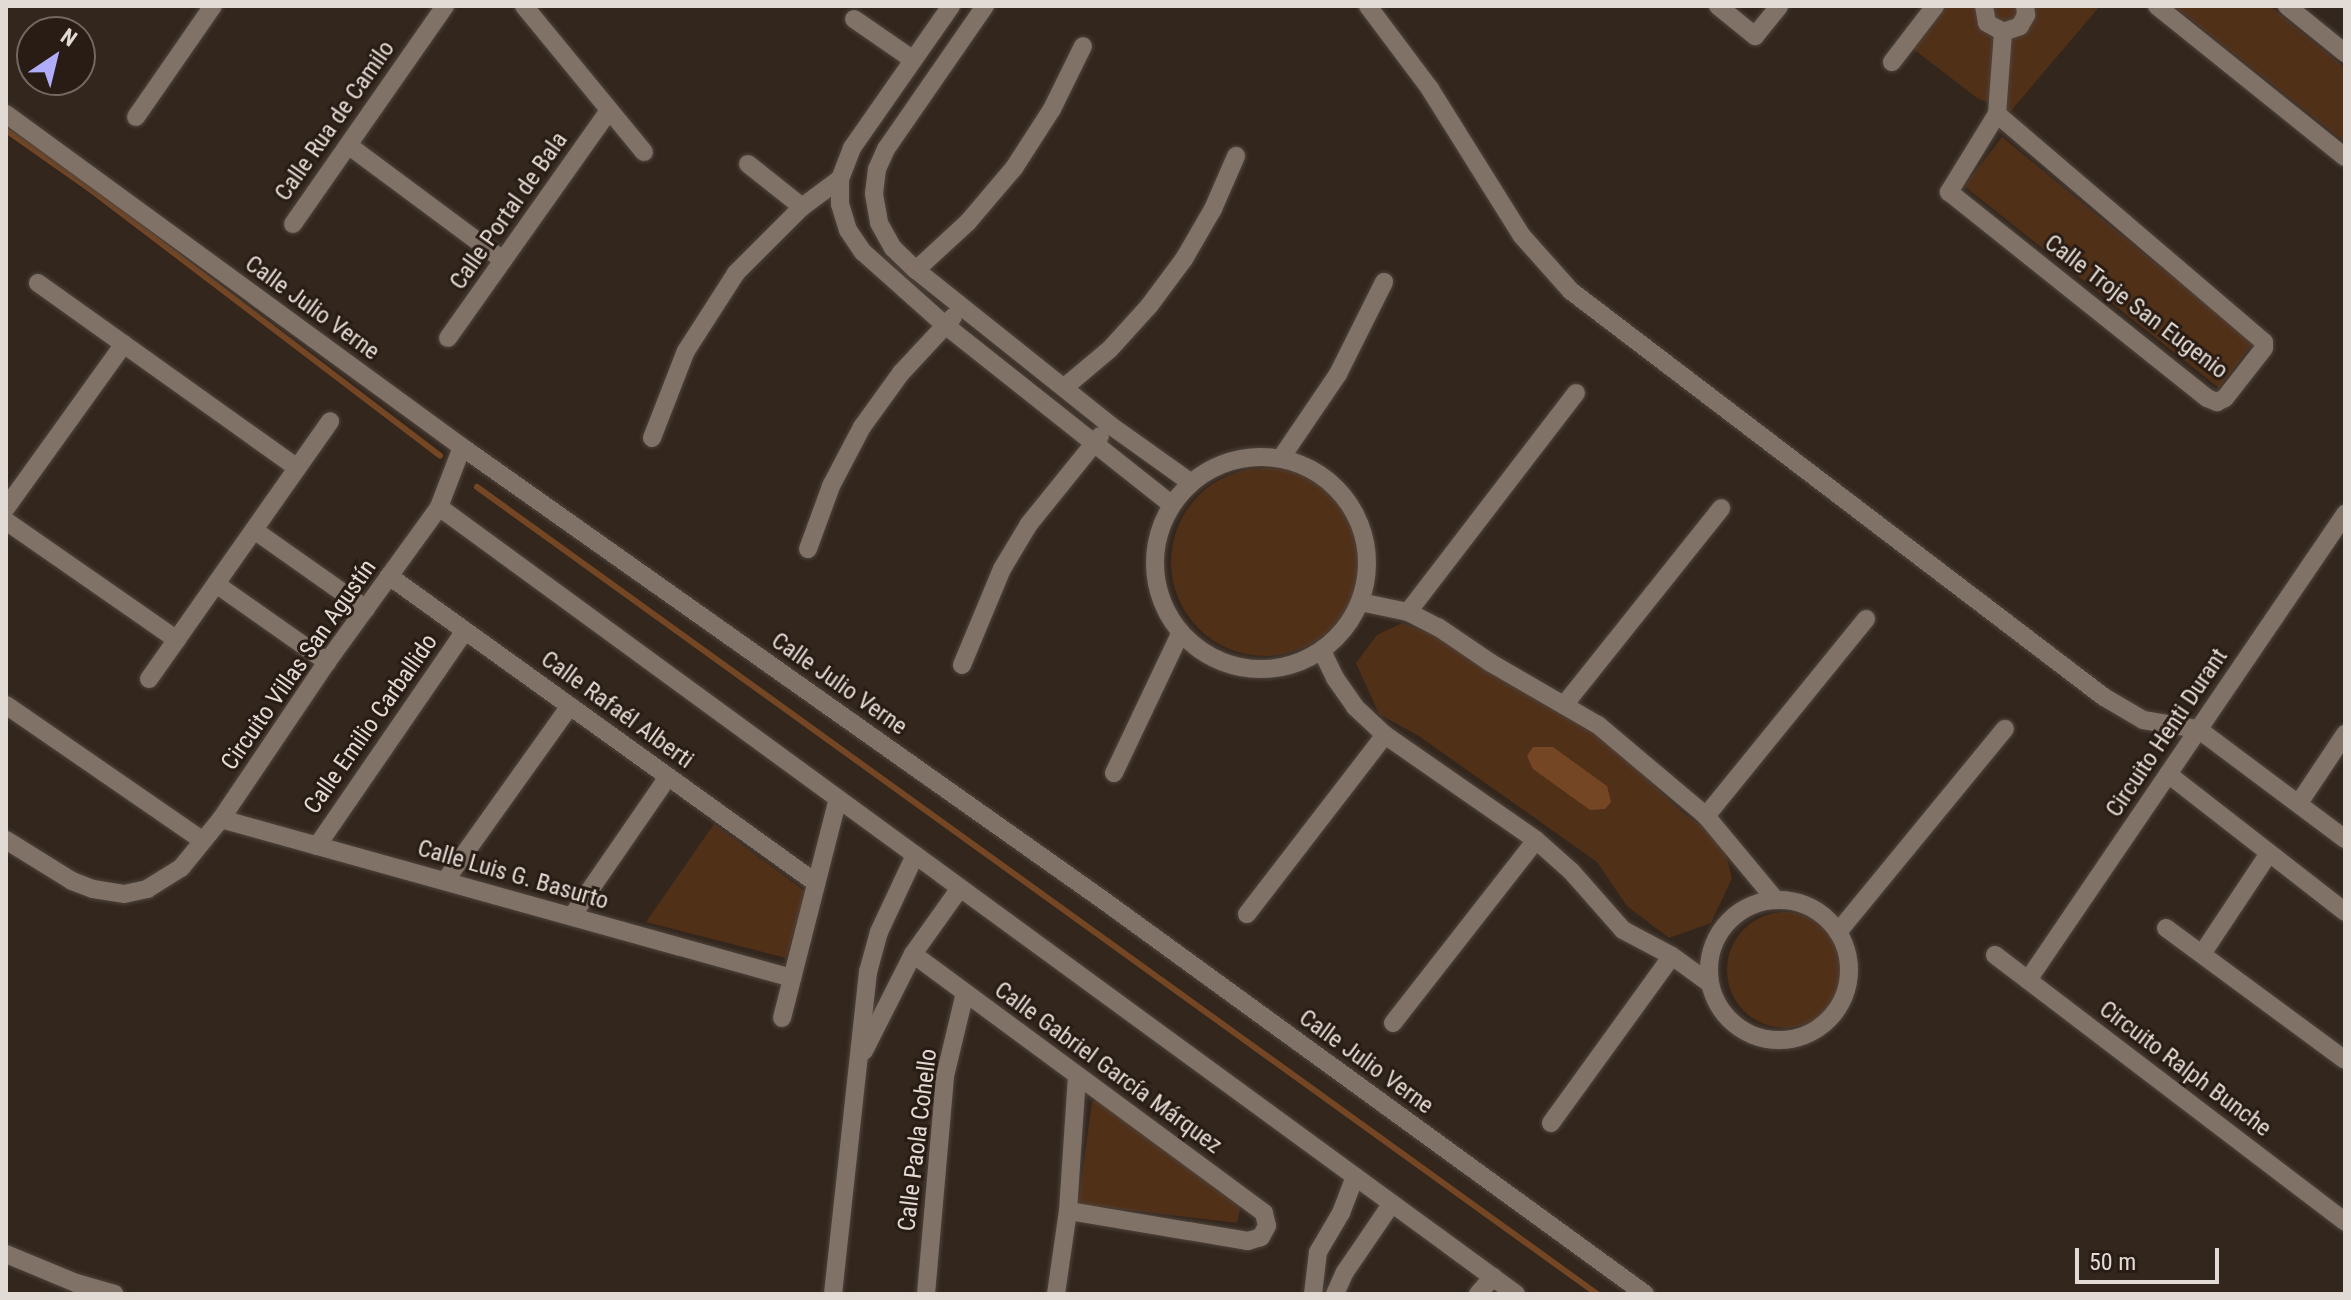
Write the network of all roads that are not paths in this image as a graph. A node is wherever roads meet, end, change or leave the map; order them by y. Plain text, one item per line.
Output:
1 (213, 6) edge
2 (445, 6) edge
3 (524, 6) edge
4 (951, 6) edge
5 (985, 6) edge
6 (1368, 6) edge
7 (1718, 6) edge
8 (1779, 6) edge
9 (1935, 6) edge
10 (1984, 6) edge
11 (2025, 6) edge
12 (2157, 6) edge
13 (2287, 6) edge
14 (854, 19) dead end
15 (2003, 32) junction
16 (1083, 46) dead end
17 (2345, 53) edge
18 (912, 59) junction
19 (1892, 62) dead end
20 (609, 111) junction
21 (6, 114) edge
22 (1997, 114) junction
23 (136, 117) dead end
24 (348, 145) junction
25 (644, 152) dead end
26 (1236, 156) dead end
27 (2345, 157) edge
28 (748, 164) dead end
29 (840, 179) junction
30 (802, 207) junction
31 (293, 224) dead end
32 (503, 260) junction
33 (916, 270) junction
34 (1384, 282) dead end
35 (38, 283) dead end
36 (963, 306) junction
37 (945, 325) junction
38 (448, 338) dead end
39 (124, 344) junction
40 (1066, 386) junction
41 (1576, 393) dead end
42 (330, 421) dead end
43 (1110, 425) junction
44 (652, 438) dead end
45 (1093, 444) junction
46 (462, 447) junction
47 (1281, 458) junction
48 (297, 468) junction
49 (1190, 482) junction
50 (1171, 504) junction
51 (439, 507) junction
52 (6, 508) edge
53 (1721, 508) dead end
54 (2345, 514) edge
55 (6, 521) edge
56 (254, 530) junction
57 (808, 549) dead end
58 (389, 576) junction
59 (216, 584) junction
60 (1360, 602) junction
61 (366, 609) junction
62 (1408, 612) junction
63 (1866, 619) dead end
64 (465, 631) junction
65 (1180, 634) junction
66 (177, 640) junction
67 (1322, 651) junction
68 (327, 662) junction
69 (962, 665) dead end
70 (149, 679) dead end
71 (6, 705) edge
72 (1564, 705) junction
73 (570, 706) junction
74 (2005, 729) dead end
75 (2198, 729) junction
76 (2345, 734) edge
77 (1385, 735) junction
78 (1114, 773) dead end
79 (2168, 774) junction
80 (668, 777) junction
81 (838, 799) junction
82 (2299, 803) junction
83 (1706, 816) junction
84 (221, 819) junction
85 (2345, 839) edge
86 (6, 840) edge
87 (1536, 840) junction
88 (203, 841) junction
89 (317, 846) junction
90 (2269, 853) junction
91 (915, 855) junction
92 (445, 881) junction
93 (816, 883) junction
94 (960, 888) junction
95 (1775, 899) junction
96 (2345, 912) edge
97 (1247, 914) dead end
98 (572, 916) junction
99 (2166, 928) dead end
100 (1838, 932) junction
101 (913, 954) junction
102 (2202, 954) junction
103 (1995, 955) dead end
104 (1672, 956) junction
105 (792, 978) junction
106 (2028, 980) junction
107 (1709, 983) junction
108 (965, 993) junction
109 (782, 1018) dead end
110 (1393, 1023) dead end
111 (2345, 1060) edge
112 (859, 1061) junction
113 (1077, 1075) junction
114 (1551, 1123) dead end
115 (1355, 1177) junction
116 (1392, 1203) junction
117 (1068, 1211) junction
118 (2345, 1222) edge
119 (6, 1254) edge
120 (1493, 1277) junction
121 (70, 1288) edge
122 (114, 1294) edge
123 (833, 1294) edge
124 (926, 1294) edge
125 (1056, 1294) edge
126 (1313, 1294) edge
127 (1335, 1294) edge
128 (1478, 1294) edge
129 (1516, 1294) edge
130 (1645, 1294) edge

1 - 23 street
2 - 24 street, Calle Rua de Camilo
3 - 20 street
4 - 18 street
5 - 33 street
6 - 75 street
7 - 8 street
9 - 19 street
10 - 15 street
11 - 15 street
12 - 27 street
13 - 17 street
14 - 18 street
15 - 22 street, Calle Troje San Eugenio
16 - 33 street
18 - 29 street
20 - 25 street
20 - 32 street, Calle Portal de Bala
21 - 46 street, Calle Julio Verne
22 - 22 street, Calle Troje San Eugenio
24 - 31 street, Calle Rua de Camilo
24 - 32 street
26 - 40 street
28 - 30 street
29 - 30 street
29 - 37 street
30 - 44 street
32 - 38 street, Calle Portal de Bala
33 - 36 street
34 - 47 street
35 - 39 street
36 - 37 street
36 - 40 street
37 - 45 street
37 - 57 street
39 - 48 street
39 - 52 street
40 - 43 street
41 - 62 street
42 - 48 street
43 - 45 street
43 - 49 street
45 - 50 street
45 - 69 street
46 - 51 street, Circuito Villas San Agustín
46 - 130 street, Calle Julio Verne
47 - 49 street
47 - 60 street
48 - 56 street
49 - 50 street
50 - 65 street
51 - 58 street, Circuito Villas San Agustín
51 - 81 street
53 - 72 street
54 - 75 street, Circuito Henti Durant
55 - 66 street
56 - 59 street
56 - 61 street
58 - 61 street, Circuito Villas San Agustín
58 - 64 street, Calle Rafaél Alberti
59 - 66 street
59 - 68 street
60 - 62 street
60 - 67 street
61 - 68 street, Circuito Villas San Agustín
62 - 72 street
63 - 83 street
64 - 73 street, Calle Rafaél Alberti
64 - 89 street, Calle Emilio Carballido
65 - 67 street
65 - 78 street
66 - 70 street
67 - 77 street
68 - 84 street, Circuito Villas San Agustín
71 - 88 street
72 - 83 street
73 - 80 street, Calle Rafaél Alberti
73 - 92 street
74 - 100 street
75 - 79 street, Circuito Henti Durant
75 - 82 street
76 - 82 street
77 - 87 street
77 - 97 street
79 - 90 street
79 - 106 street, Circuito Henti Durant
80 - 93 street, Calle Rafaél Alberti
80 - 98 street
81 - 91 street
81 - 93 street
82 - 85 street
83 - 95 street
84 - 88 street, Circuito Villas San Agustín
84 - 89 street, Calle Luis G. Basurto
86 - 88 street, Circuito Villas San Agustín
87 - 104 street
87 - 110 street
89 - 92 street, Calle Luis G. Basurto
90 - 96 street
90 - 102 street
91 - 94 street
91 - 112 street
92 - 98 street, Calle Luis G. Basurto
93 - 105 street
94 - 101 street
94 - 115 street
95 - 100 street
95 - 107 street
98 - 105 street, Calle Luis G. Basurto
99 - 102 street
100 - 107 street
101 - 108 street, Calle Gabriel García Márquez
101 - 112 street
102 - 111 street
103 - 106 street, Circuito Ralph Bunche
104 - 107 street
104 - 114 street
105 - 109 street
106 - 118 street, Circuito Ralph Bunche
108 - 113 street, Calle Gabriel García Márquez
108 - 124 street, Calle Paola Cohello
112 - 123 street
113 - 117 street
113 - 117 street, Calle Gabriel García Márquez
115 - 116 street
115 - 126 street
116 - 120 street
116 - 127 street
117 - 125 street
119 - 121 street
120 - 128 street
120 - 129 street
121 - 122 street

